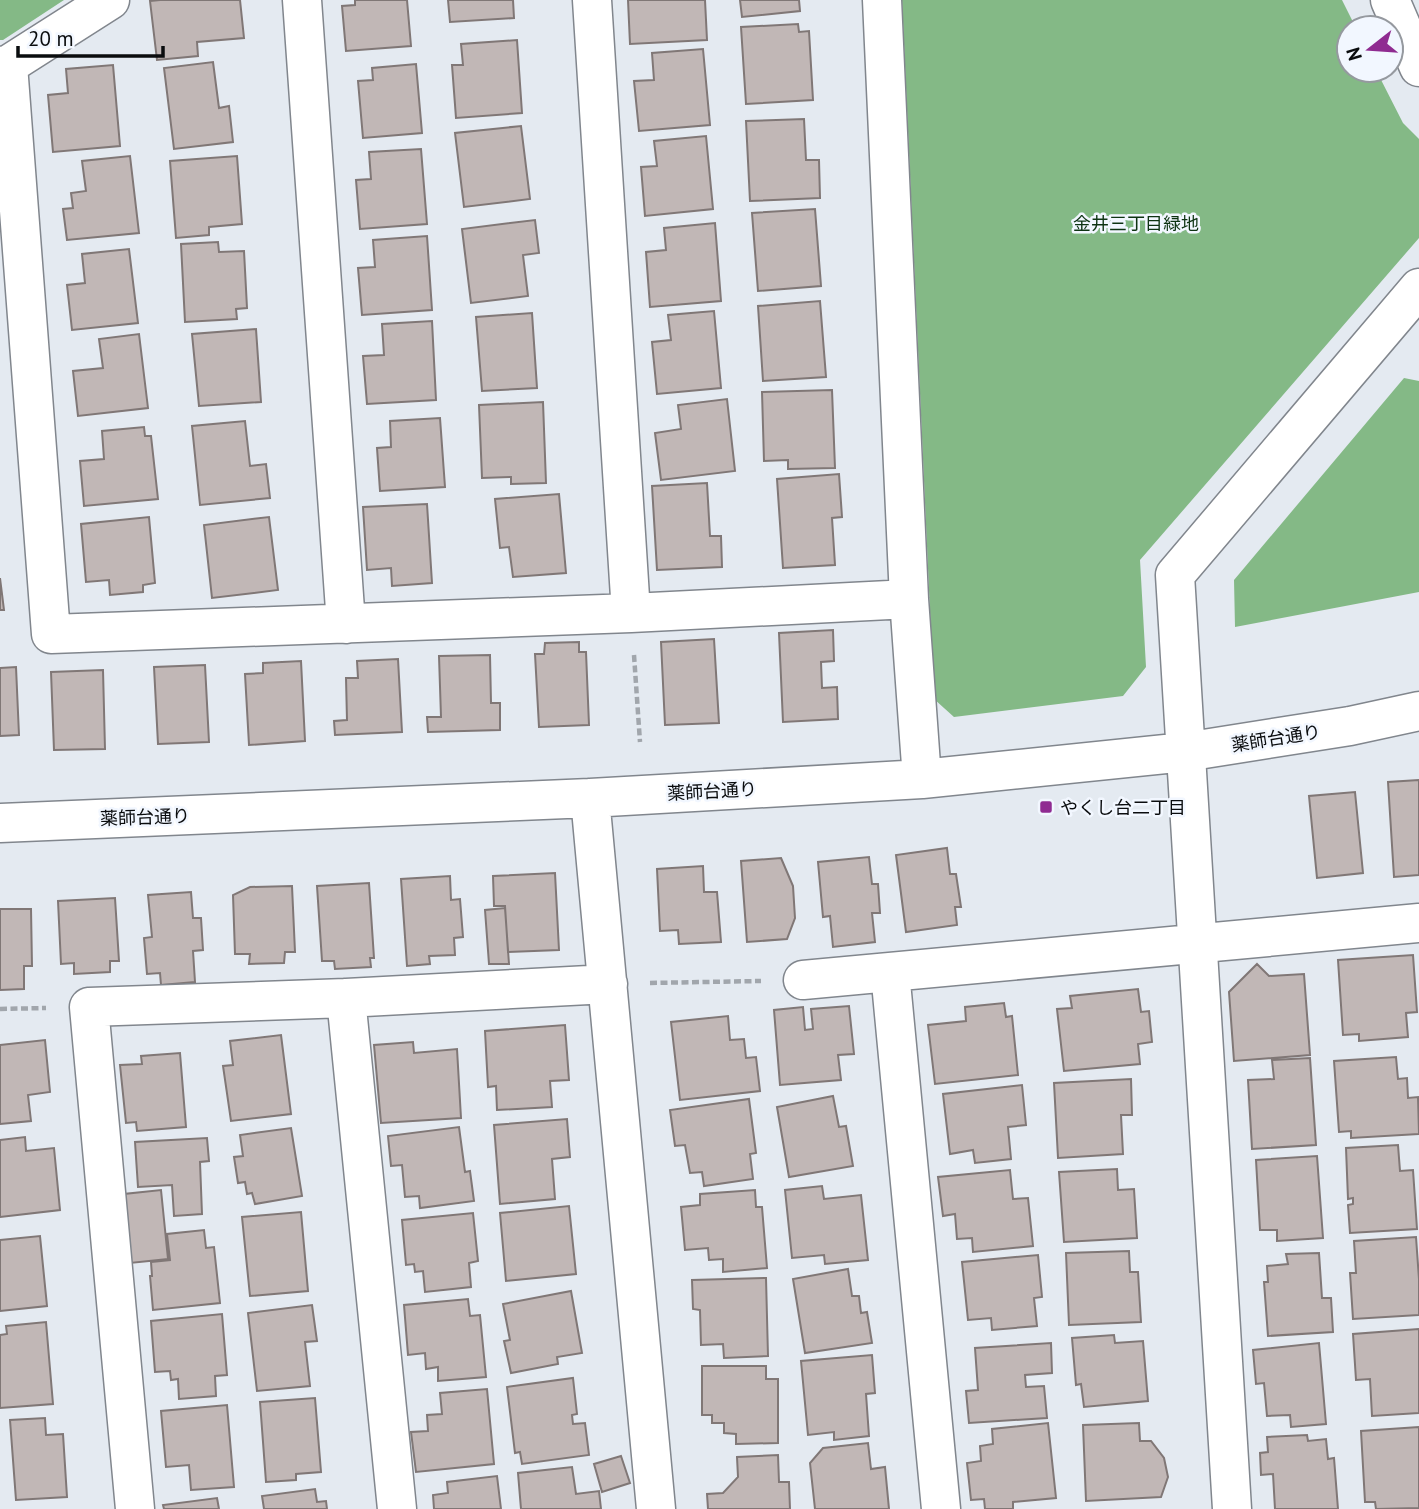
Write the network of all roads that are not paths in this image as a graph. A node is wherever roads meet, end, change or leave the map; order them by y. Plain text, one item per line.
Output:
1 (110, 0) edge
2 (302, 0) edge
3 (592, 0) edge
4 (882, 0) edge
5 (1390, 0) edge
6 (4, 65) edge
7 (1419, 67) edge
8 (1419, 288) edge
9 (909, 598) junction
10 (631, 613) junction
11 (346, 624) junction
12 (1419, 711) edge
13 (1185, 751) junction
14 (922, 779) junction
15 (590, 798) junction
16 (0, 823) edge
17 (1419, 923) edge
18 (1196, 943) junction
19 (890, 972) junction
20 (803, 980) road end
21 (625, 984) junction
22 (346, 998) junction
23 (135, 1509) edge
24 (397, 1509) edge
25 (656, 1509) edge
26 (942, 1509) edge
27 (1232, 1509) edge

1 - 6 street
2 - 11 street
3 - 10 street
4 - 9 street
5 - 7 street
6 - 11 street
8 - 13 street
9 - 10 street
9 - 14 street
10 - 11 street
12 - 13 street, 薬師台通り
13 - 14 street, 薬師台通り
13 - 18 street
14 - 15 street, 薬師台通り
15 - 16 street, 薬師台通り
15 - 21 street
17 - 18 street
18 - 19 street
18 - 27 street
19 - 20 street
19 - 26 street
21 - 22 street
21 - 25 street
22 - 23 street
22 - 24 street

